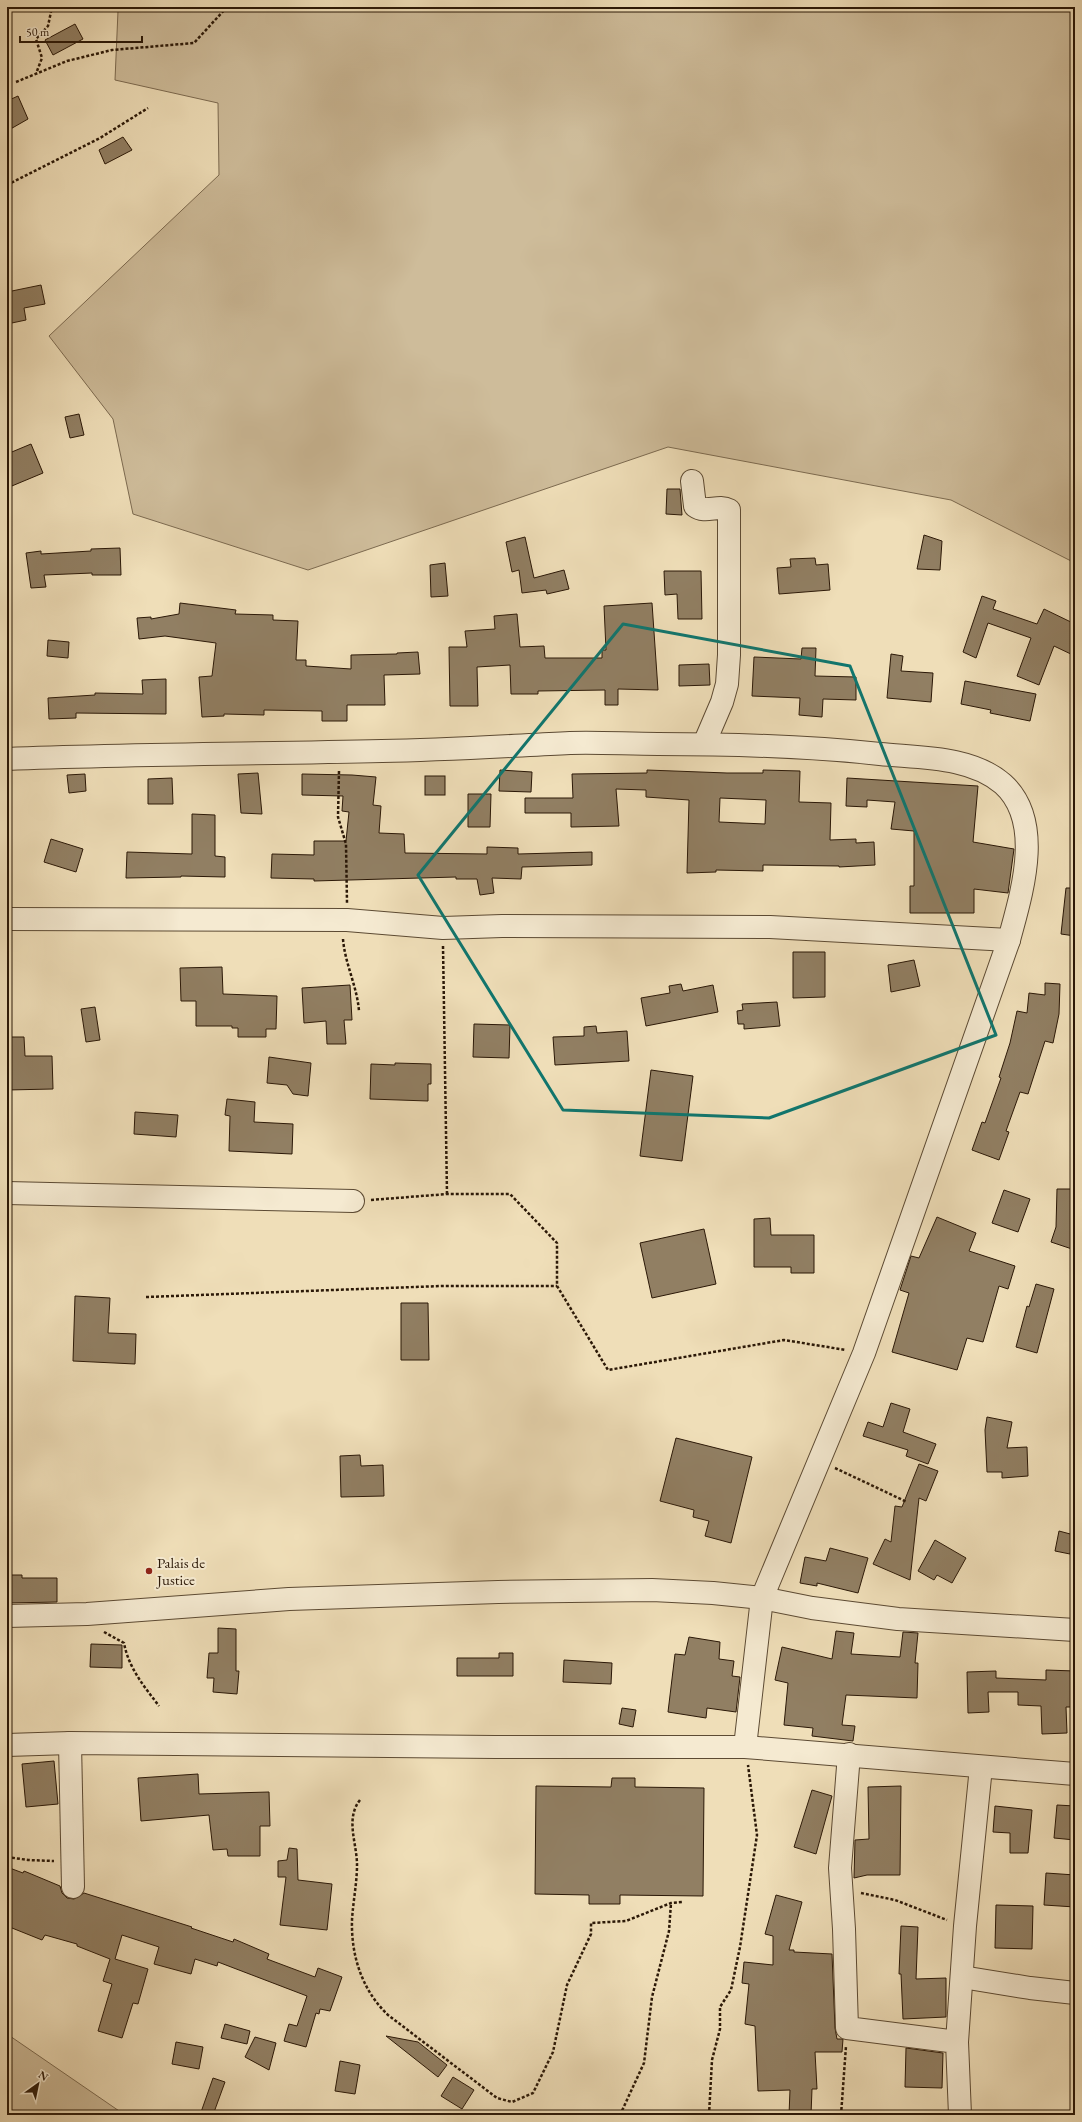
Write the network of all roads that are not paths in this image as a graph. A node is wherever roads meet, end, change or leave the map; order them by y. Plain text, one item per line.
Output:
1 (692, 481) dead end
2 (704, 744) junction
3 (7, 759) edge
4 (7, 919) edge
5 (1009, 940) junction
6 (7, 1193) edge
7 (353, 1201) road end
8 (762, 1598) junction
9 (7, 1616) edge
10 (1075, 1630) edge
11 (70, 1743) junction
12 (7, 1745) edge
13 (745, 1747) junction
14 (849, 1754) junction
15 (981, 1767) junction
16 (1075, 1774) edge
17 (73, 1887) dead end
18 (962, 1977) junction
19 (1075, 1993) edge
20 (957, 2042) junction
21 (960, 2115) edge

1 - 2 street
2 - 3 street
2 - 5 street
4 - 5 street
5 - 8 street
6 - 7 street
8 - 9 street
8 - 10 street
8 - 13 street
11 - 12 street
11 - 13 street
11 - 17 street
13 - 14 street
14 - 15 street
14 - 20 street
15 - 16 street
15 - 18 street
18 - 19 street
18 - 20 street
20 - 21 street

